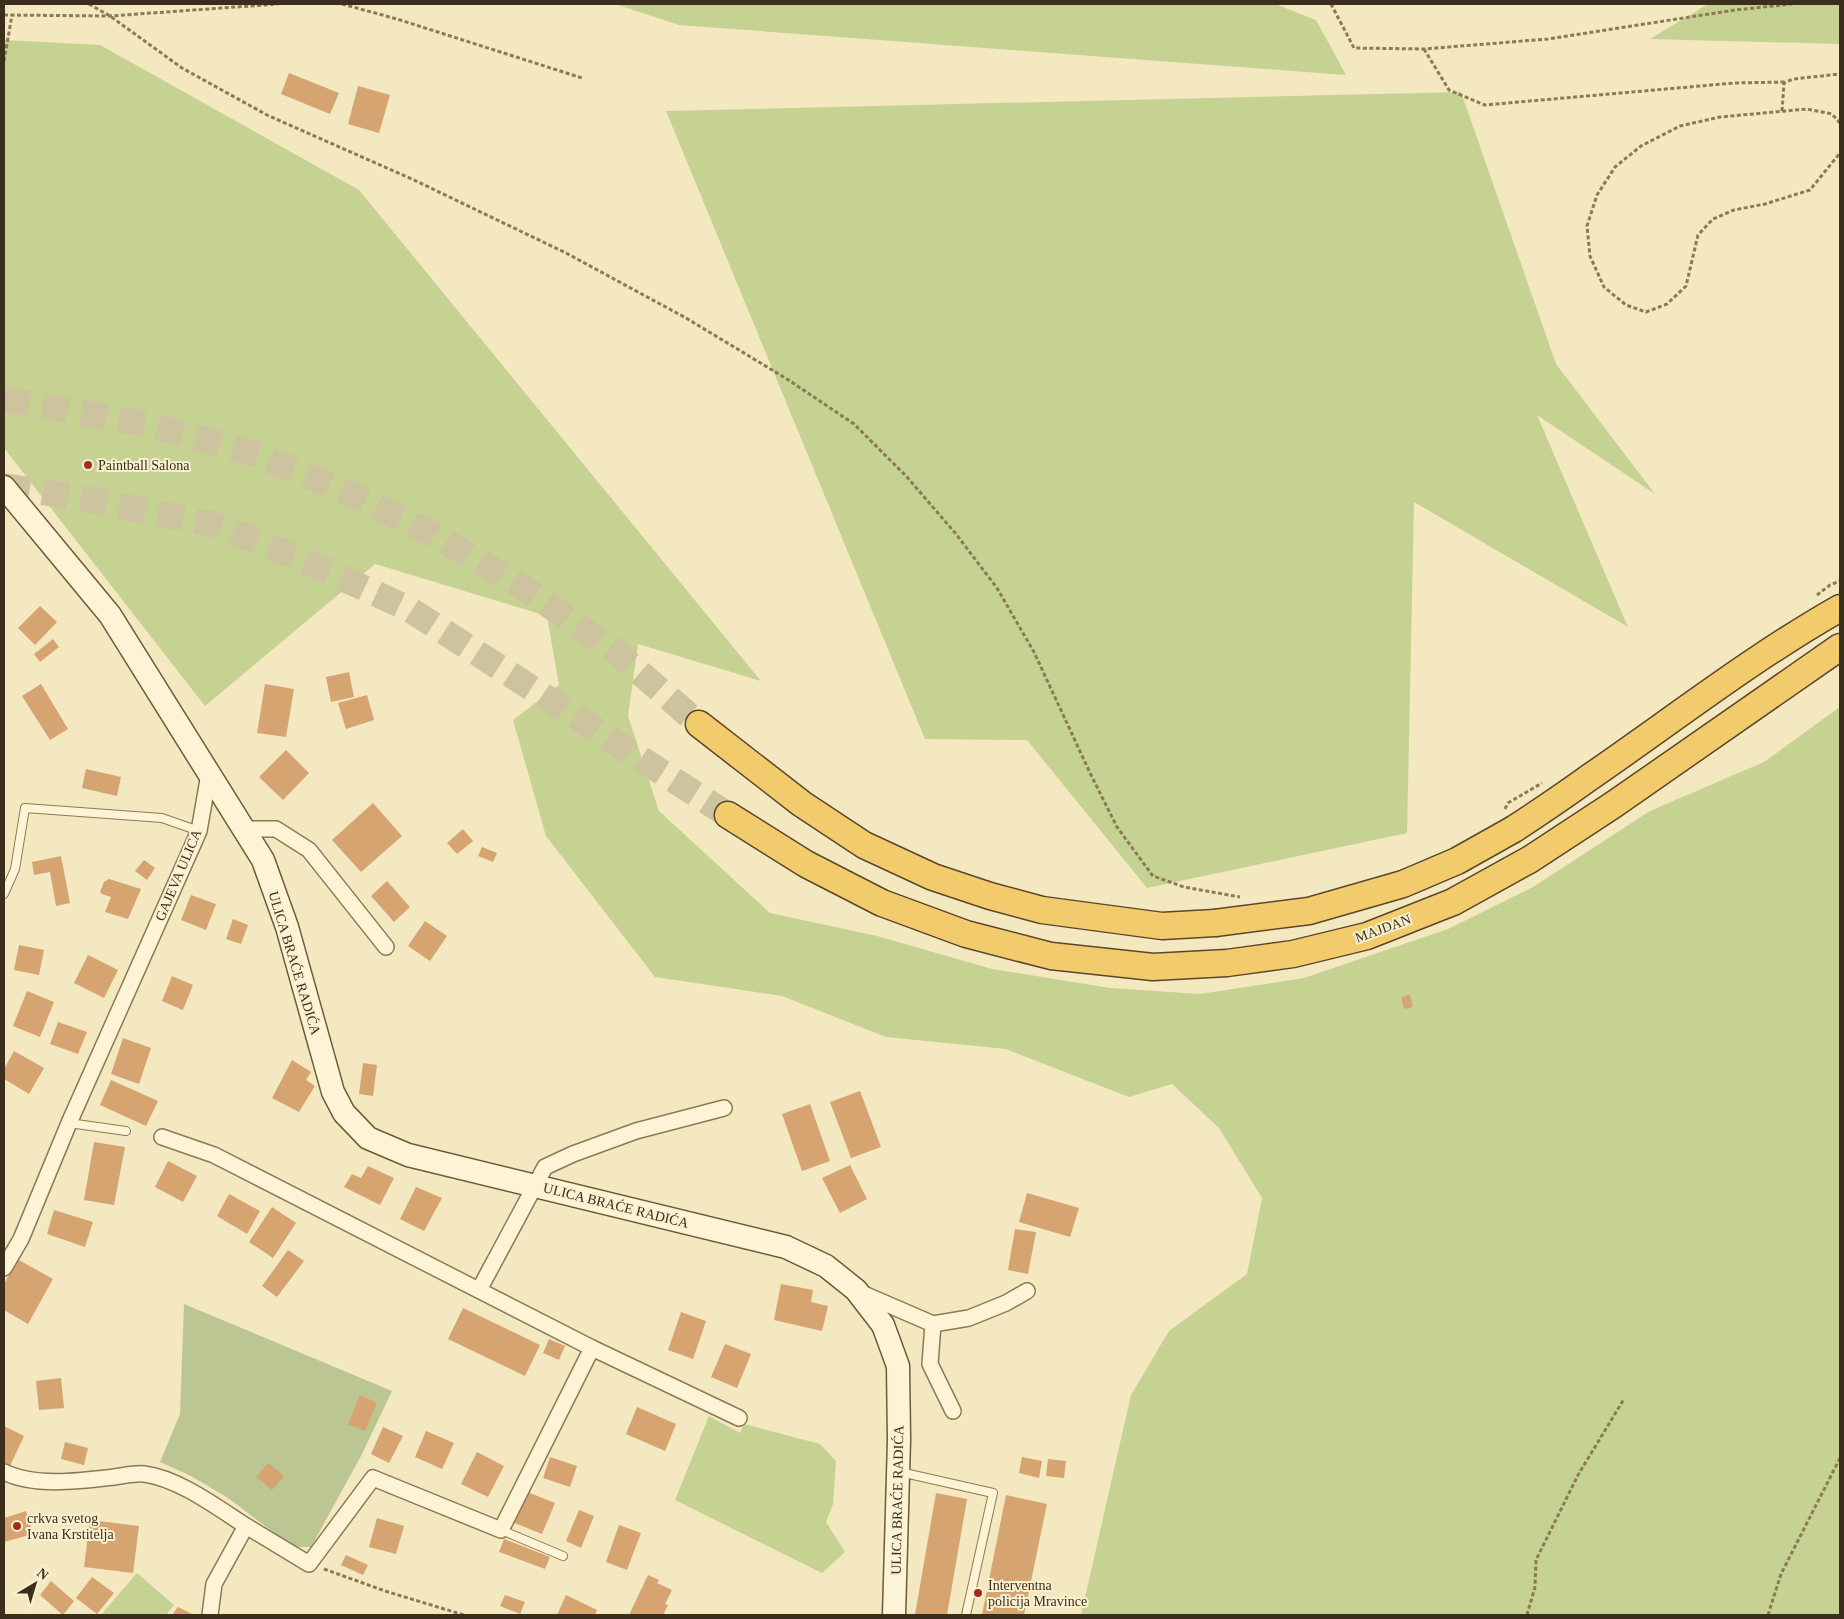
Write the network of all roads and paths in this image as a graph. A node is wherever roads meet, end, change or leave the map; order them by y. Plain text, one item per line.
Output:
1 (89, 4) edge
2 (278, 4) edge
3 (342, 4) edge
4 (1331, 4) edge
5 (1792, 4) edge
6 (4, 15) edge
7 (12, 15) junction
8 (110, 16) junction
9 (1424, 49) junction
10 (4, 61) edge
11 (1840, 74) edge
12 (582, 78) dead end
13 (1787, 82) junction
14 (1782, 110) junction
15 (1840, 123) edge
16 (1840, 153) edge
17 (4, 487) edge
18 (1840, 582) edge
19 (1814, 597) dead end
20 (1840, 608) edge
21 (1840, 647) edge
22 (699, 724) tunnel mouth
23 (210, 774) junction
24 (1548, 779) dead end
25 (728, 815) tunnel mouth
26 (1509, 820) junction
27 (243, 829) junction
28 (199, 831) junction
29 (4, 894) edge
30 (1244, 899) dead end
31 (386, 947) dead end
32 (724, 1108) dead end
33 (69, 1123) junction
34 (126, 1131) dead end
35 (162, 1137) dead end
36 (535, 1185) junction
37 (4, 1268) edge
38 (479, 1290) junction
39 (856, 1290) junction
40 (1027, 1291) dead end
41 (933, 1324) junction
42 (592, 1348) junction
43 (1624, 1399) dead end
44 (953, 1411) dead end
45 (739, 1418) dead end
46 (1840, 1458) edge
47 (4, 1472) edge
48 (898, 1472) junction
49 (246, 1526) junction
50 (501, 1530) junction
51 (563, 1556) dead end
52 (309, 1564) junction
53 (210, 1615) edge
54 (464, 1615) edge
55 (894, 1615) edge
56 (966, 1615) edge
57 (1527, 1615) edge
58 (1768, 1615) edge

1 - 8 path
2 - 8 path
3 - 12 path
4 - 9 path
5 - 9 path
6 - 7 path
7 - 8 path
7 - 10 path
8 - 30 path
9 - 13 path
11 - 13 path
13 - 14 path
14 - 15 path
14 - 16 path
17 - 23 main road
18 - 19 path
20 - 26 highway
21 - 25 highway, MAJDAN
22 - 26 highway, bridge
23 - 27 main road, ULICA BRAĆE RADIĆA
23 - 28 street, GAJEVA ULICA
24 - 26 path
27 - 31 street
27 - 36 main road, ULICA BRAĆE RADIĆA
28 - 29 lane
28 - 33 street, GAJEVA ULICA
32 - 36 street
33 - 34 lane
33 - 37 street, GAJEVA ULICA
35 - 38 street
36 - 38 street
36 - 39 main road, ULICA BRAĆE RADIĆA
38 - 42 street
39 - 41 street
39 - 48 main road, ULICA BRAĆE RADIĆA
40 - 41 street
41 - 44 street
42 - 45 street
42 - 50 street
43 - 57 path
46 - 58 path
47 - 49 street
48 - 55 main road, ULICA BRAĆE RADIĆA
48 - 56 lane
49 - 52 street
49 - 53 street
50 - 51 lane
50 - 52 street
52 - 54 path

